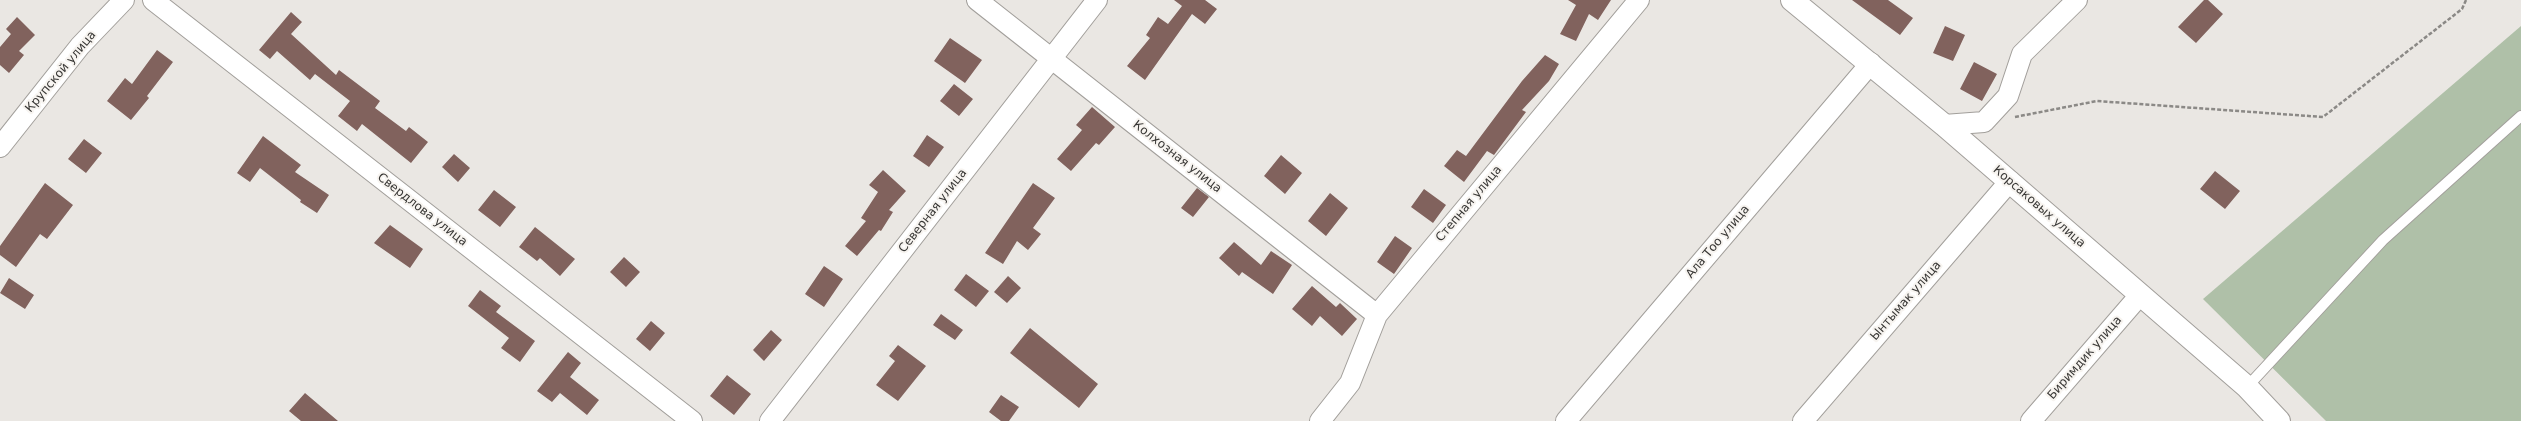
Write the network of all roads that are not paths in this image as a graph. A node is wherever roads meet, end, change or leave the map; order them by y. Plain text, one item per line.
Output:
1 (124, 0) edge
2 (153, 0) edge
3 (976, 0) edge
4 (1097, 0) edge
5 (1639, 0) edge
6 (1792, 0) edge
7 (2077, 0) edge
8 (1052, 58) junction
9 (1870, 64) junction
10 (2521, 116) edge
11 (1944, 125) junction
12 (0, 147) edge
13 (2010, 181) junction
14 (2140, 295) junction
15 (1377, 315) junction
16 (2247, 387) junction
17 (692, 421) edge
18 (770, 421) edge
19 (1320, 421) edge
20 (1566, 421) edge
21 (1803, 421) edge
22 (2031, 421) edge
23 (2280, 421) edge

1 - 12 street, Крупской улица
2 - 17 street, Свердлова улица
3 - 8 street, Колхозная улица
4 - 8 street, Северная улица
5 - 15 street, Степная улица
6 - 9 street, Корсаковых улица
7 - 11 street
8 - 15 street, Колхозная улица
8 - 18 street, Северная улица
9 - 11 street, Корсаковых улица
9 - 20 street, Ала Тоо улица
10 - 16 lane
11 - 13 street, Корсаковых улица
13 - 14 street, Корсаковых улица
13 - 21 street, Ынтымак улица
14 - 16 street, Корсаковых улица
14 - 22 street, Биримдик улица
15 - 19 street, Степная улица
16 - 23 street, Корсаковых улица

